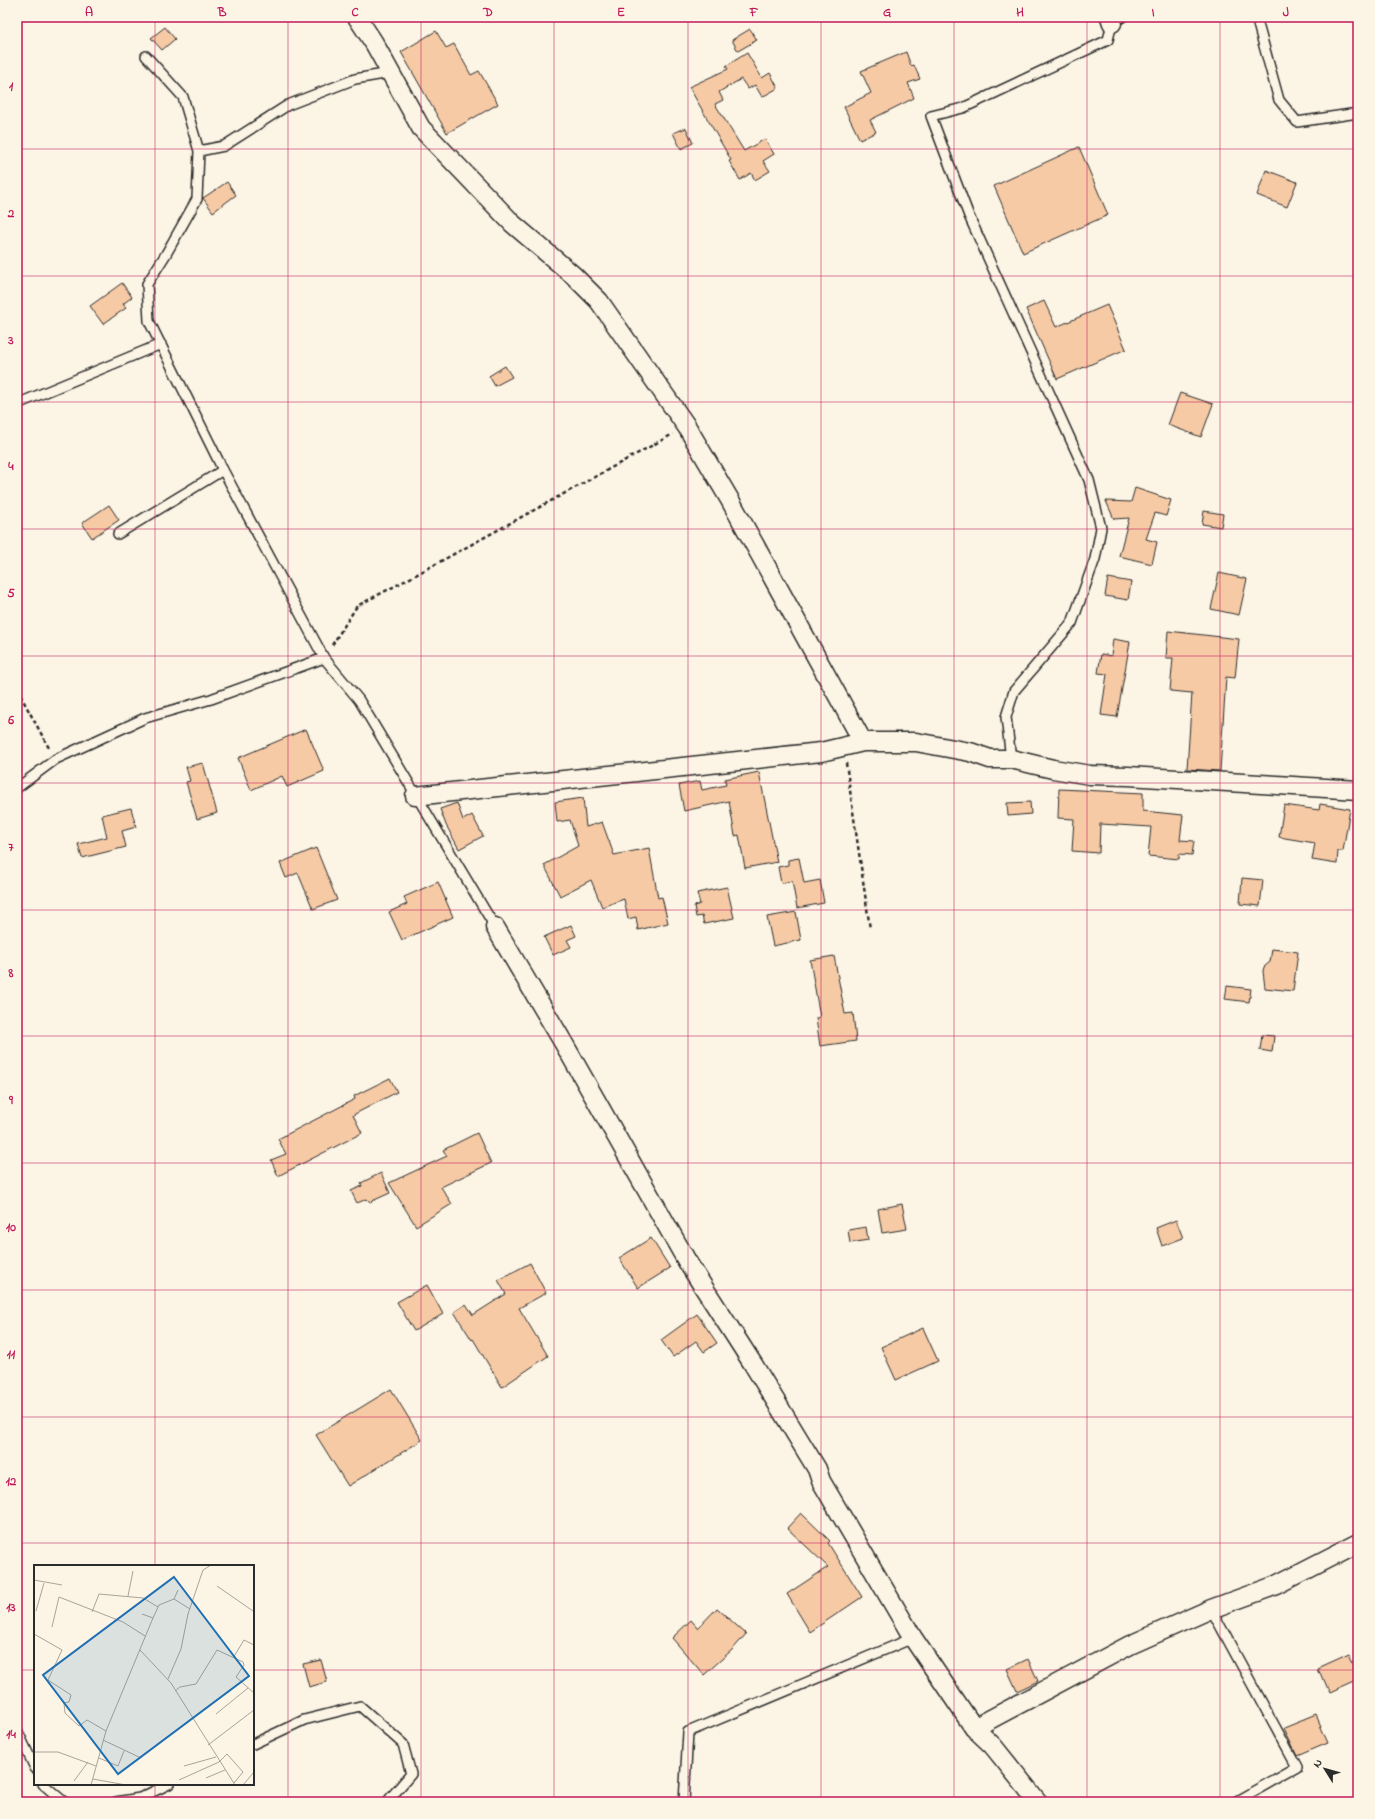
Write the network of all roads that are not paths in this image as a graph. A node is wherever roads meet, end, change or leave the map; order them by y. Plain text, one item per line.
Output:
1 (357, 17) edge
2 (1256, 17) edge
3 (1115, 19) edge
4 (146, 56) dead end
5 (390, 73) junction
6 (1358, 113) edge
7 (199, 151) junction
8 (161, 344) junction
9 (17, 404) edge
10 (223, 470) junction
11 (118, 534) dead end
12 (324, 658) junction
13 (863, 742) junction
14 (1011, 759) junction
15 (17, 788) edge
16 (1358, 790) edge
17 (415, 796) junction
18 (495, 927) joint
19 (1358, 1543) edge
20 (1211, 1609) junction
21 (913, 1638) junction
22 (974, 1728) junction
23 (17, 1730) edge
24 (254, 1744) edge
25 (34, 1766) edge
26 (44, 1785) edge
27 (167, 1785) edge
28 (64, 1802) edge
29 (116, 1802) edge
30 (387, 1802) edge
31 (684, 1802) edge
32 (1038, 1802) edge
33 (1236, 1802) edge

1 - 5 street
2 - 6 lane
3 - 14 lane
4 - 7 lane
5 - 7 lane
5 - 13 street
7 - 8 lane
8 - 9 lane
8 - 10 lane
10 - 11 lane
10 - 12 lane
12 - 15 lane
12 - 17 lane
13 - 14 street
13 - 17 street
14 - 16 street
17 - 18 lane
18 - 21 street
19 - 20 street
20 - 22 street
20 - 33 lane
21 - 22 street
21 - 31 lane
22 - 32 street
23 - 25 lane
24 - 30 lane
26 - 28 lane
27 - 29 lane

